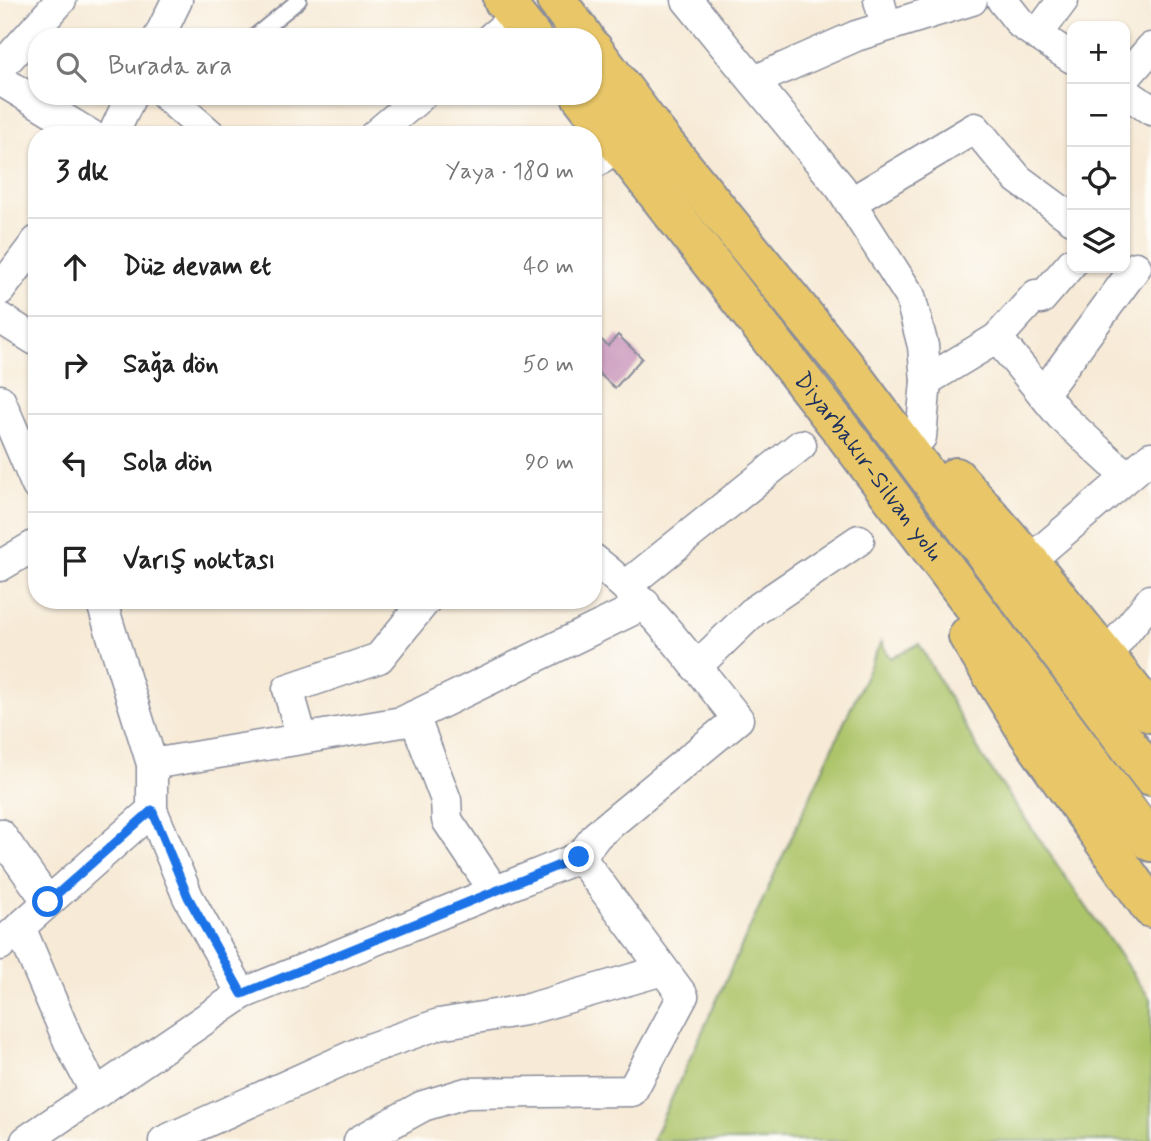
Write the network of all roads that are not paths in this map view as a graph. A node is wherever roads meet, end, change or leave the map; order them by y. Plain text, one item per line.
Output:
1 (61, 0) edge
2 (177, 0) edge
3 (299, 0) edge
4 (556, 0) edge
5 (687, 0) edge
6 (972, 0) edge
7 (1002, 0) edge
8 (1063, 0) edge
9 (883, 13) edge
10 (36, 28) edge
11 (163, 28) edge
12 (265, 28) edge
13 (577, 28) edge
14 (1037, 35) junction
15 (28, 37) edge
16 (1151, 48) edge
17 (1067, 55) edge
18 (602, 61) edge
19 (0, 68) edge
20 (1130, 72) edge
21 (0, 80) edge
22 (754, 81) junction
23 (1130, 95) edge
24 (28, 97) edge
25 (41, 105) edge
26 (127, 105) edge
27 (176, 105) edge
28 (410, 105) edge
29 (585, 105) edge
30 (1151, 110) edge
31 (76, 126) edge
32 (117, 126) edge
33 (201, 126) edge
34 (386, 126) edge
35 (594, 126) edge
36 (607, 154) edge
37 (850, 203) junction
38 (1067, 215) edge
39 (28, 253) edge
40 (1137, 268) edge
41 (1067, 269) edge
42 (0, 290) edge
43 (0, 318) edge
44 (28, 335) edge
45 (997, 338) junction
46 (849, 371) junction
47 (926, 381) junction
48 (1044, 394) junction
49 (0, 400) edge
50 (840, 428) junction
51 (921, 437) junction
52 (801, 445) dead end
53 (1151, 457) edge
54 (28, 465) edge
55 (1127, 477) junction
56 (859, 540) dead end
57 (28, 549) edge
58 (1029, 561) junction
59 (0, 566) edge
60 (602, 566) edge
61 (636, 594) junction
62 (1151, 600) edge
63 (104, 609) edge
64 (419, 609) edge
65 (1106, 656) junction
66 (696, 667) junction
67 (1151, 713) edge
68 (414, 716) junction
69 (302, 738) junction
70 (152, 764) junction
71 (1151, 776) edge
72 (152, 810) junction
73 (0, 834) edge
74 (1151, 842) edge
75 (579, 857) junction
76 (495, 892) junction
77 (48, 902) junction
78 (1151, 908) edge
79 (10, 936) edge
80 (663, 970) junction
81 (242, 994) junction
82 (96, 1093) junction
83 (26, 1141) edge
84 (164, 1141) edge
85 (359, 1141) edge

1 - 10 street
2 - 11 street
3 - 12 lane
4 - 13 highway
5 - 22 street
6 - 9 street
7 - 14 street
8 - 14 street
9 - 22 street
14 - 17 street
15 - 19 street
16 - 20 street
18 - 46 highway, Diyarbakır-Silvan yolu
21 - 24 street
22 - 37 street
23 - 30 street
25 - 31 street
26 - 32 street
27 - 33 street
28 - 34 street
29 - 35 highway, Diyarbakır-Silvan yolu
36 - 50 highway, Diyarbakır-Silvan yolu
37 - 38 street
37 - 47 street
39 - 42 street
40 - 48 street
41 - 45 street
43 - 44 street
45 - 47 street
45 - 48 street
46 - 51 highway
46 - 71 highway, Diyarbakır-Silvan yolu
47 - 51 street
48 - 55 street
49 - 54 street
50 - 74 highway, Diyarbakır-Silvan yolu
50 - 78 highway
51 - 58 highway
52 - 61 street
53 - 55 street
55 - 58 street
56 - 66 street
57 - 59 street
58 - 65 highway
60 - 61 street
61 - 66 street
61 - 68 street
62 - 65 street
63 - 70 street
64 - 69 street
65 - 67 highway
66 - 75 street
68 - 69 street
68 - 76 street
69 - 70 street
70 - 72 street
72 - 77 street
72 - 81 street
73 - 77 street
75 - 76 street
75 - 80 street
76 - 81 street
77 - 79 street
79 - 82 street
80 - 84 street
80 - 85 street
81 - 82 street
82 - 83 street

